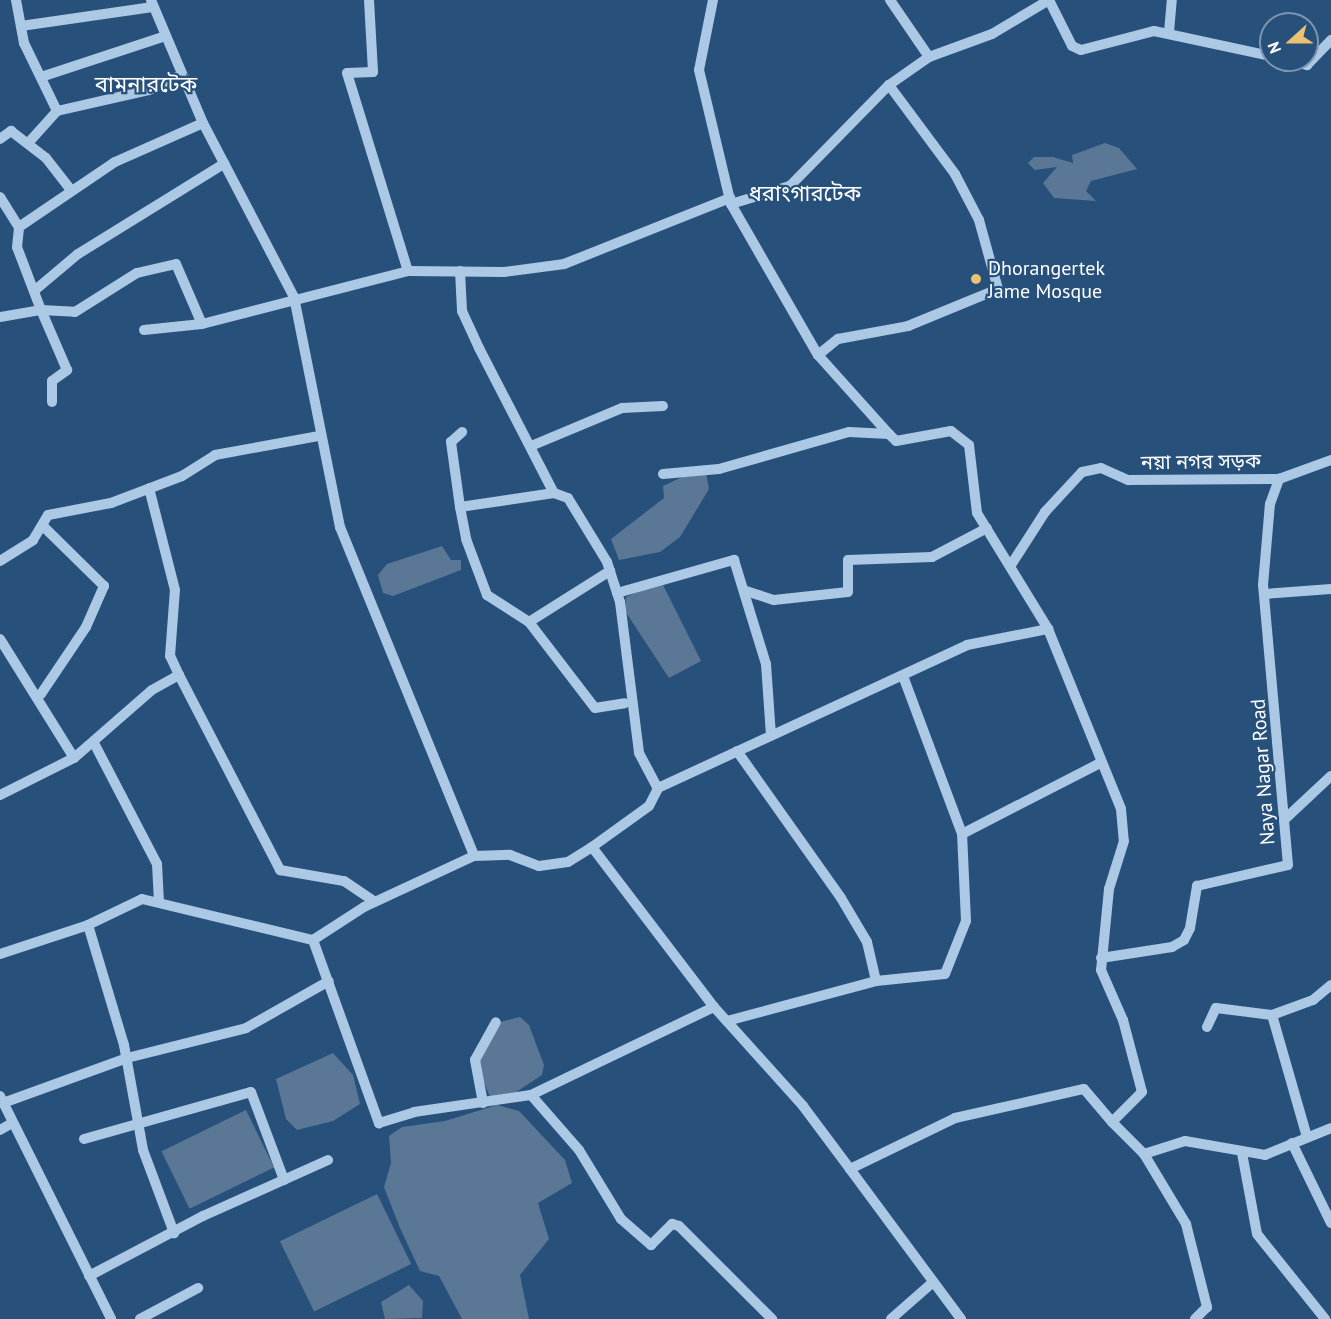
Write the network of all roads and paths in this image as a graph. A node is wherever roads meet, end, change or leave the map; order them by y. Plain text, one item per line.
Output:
1 (16, 0) edge
2 (369, 0) edge
3 (713, 0) edge
4 (890, 0) edge
5 (1049, 0) edge
6 (1172, 0) edge
7 (152, 3) edge
8 (21, 26) junction
9 (1169, 32) junction
10 (163, 37) junction
11 (1331, 40) edge
12 (1319, 52) edge
13 (1259, 53) edge
14 (929, 57) junction
15 (181, 75) junction
16 (41, 76) junction
17 (889, 85) junction
18 (57, 111) junction
19 (203, 123) junction
20 (0, 139) edge
21 (30, 141) dead end
22 (224, 164) junction
23 (71, 190) junction
24 (1, 200) edge
25 (730, 201) junction
26 (19, 227) junction
27 (408, 271) junction
28 (460, 271) junction
29 (34, 291) junction
30 (294, 297) junction
31 (41, 310) junction
32 (0, 317) edge
33 (202, 324) junction
34 (144, 330) dead end
35 (818, 355) junction
36 (52, 402) dead end
37 (663, 406) dead end
38 (462, 432) dead end
39 (889, 434) junction
40 (319, 436) junction
41 (531, 446) junction
42 (1331, 460) edge
43 (663, 474) dead end
44 (1279, 479) junction
45 (149, 488) junction
46 (554, 493) junction
47 (460, 507) junction
48 (44, 526) junction
49 (987, 528) junction
50 (0, 561) edge
51 (1011, 565) junction
52 (610, 571) junction
53 (1331, 589) edge
54 (746, 591) junction
55 (617, 593) junction
56 (1264, 594) junction
57 (530, 622) junction
58 (1048, 629) junction
59 (0, 639) edge
60 (179, 675) junction
61 (903, 676) junction
62 (41, 694) dead end
63 (625, 703) dead end
64 (771, 735) junction
65 (94, 743) junction
66 (737, 751) junction
67 (74, 758) junction
68 (1102, 762) junction
69 (1331, 776) edge
70 (658, 788) junction
71 (0, 795) edge
72 (1285, 819) junction
73 (962, 834) junction
74 (592, 847) junction
75 (474, 856) junction
76 (159, 902) junction
77 (375, 902) junction
78 (88, 926) junction
79 (313, 940) junction
80 (0, 954) edge
81 (1101, 958) junction
82 (329, 981) junction
83 (876, 981) junction
84 (1331, 985) edge
85 (714, 1007) junction
86 (1272, 1015) junction
87 (727, 1021) junction
88 (496, 1022) dead end
89 (1207, 1027) dead end
90 (126, 1058) junction
91 (531, 1095) junction
92 (2, 1100) edge
93 (483, 1103) junction
94 (138, 1122) junction
95 (1112, 1122) junction
96 (12, 1123) junction
97 (1331, 1128) edge
98 (0, 1130) edge
99 (1307, 1137) junction
100 (84, 1139) dead end
101 (1292, 1143) junction
102 (1242, 1153) junction
103 (1144, 1154) junction
104 (327, 1160) dead end
105 (849, 1169) junction
106 (284, 1180) junction
107 (1331, 1223) edge
108 (174, 1233) junction
109 (89, 1276) junction
110 (932, 1283) junction
111 (198, 1288) dead end
112 (111, 1319) edge
113 (140, 1319) edge
114 (772, 1319) edge
115 (891, 1319) edge
116 (961, 1319) edge
117 (1195, 1319) edge
118 (1325, 1319) edge

1 - 8 street
2 - 27 street
3 - 25 street
4 - 14 street
5 - 9 street
5 - 14 street
6 - 9 street
7 - 8 street
7 - 10 street
8 - 16 street
9 - 13 street
10 - 15 street
10 - 16 street
11 - 12 street
14 - 17 street
15 - 18 street
15 - 19 street
16 - 18 street
17 - 25 street
17 - 35 street
18 - 21 street
19 - 22 street
19 - 23 street
20 - 23 street
22 - 29 street
22 - 30 street
23 - 26 street
24 - 26 street
25 - 28 street
25 - 35 street
26 - 29 street
27 - 28 street
27 - 30 street
28 - 41 street
29 - 31 street
30 - 33 street
30 - 40 street
31 - 32 street
31 - 33 street
31 - 36 street
33 - 34 street
35 - 39 street
37 - 41 street
38 - 47 street
39 - 43 street
39 - 49 street
40 - 45 street
40 - 75 street
41 - 46 street
42 - 44 street, নয়া নগর সড়ক
44 - 51 street, নয়া নগর সড়ক
44 - 56 street, Naya Nagar Road
45 - 48 street
45 - 60 street
46 - 47 street
46 - 52 street
47 - 57 street
48 - 50 street
48 - 62 street
49 - 51 street
49 - 54 street
51 - 58 street
52 - 55 street
52 - 57 street
53 - 56 street
54 - 55 street
54 - 64 street
55 - 70 street
56 - 72 street, Naya Nagar Road
57 - 63 street
58 - 61 street
58 - 68 street
59 - 67 street
60 - 65 street
60 - 77 street
61 - 64 street
61 - 73 street
64 - 66 street
65 - 67 street
65 - 76 street
66 - 70 street
66 - 83 street
67 - 71 street
68 - 73 street
68 - 81 street
69 - 72 street
70 - 74 street
72 - 81 street, Naya Nagar Road
73 - 83 street
74 - 75 street
74 - 85 street
75 - 77 street
76 - 78 street
76 - 79 street
77 - 79 street
78 - 80 street
78 - 90 street
79 - 82 street
81 - 95 street
82 - 90 street
82 - 93 street
83 - 87 street
84 - 86 street
85 - 87 street
85 - 91 street
86 - 89 street
86 - 99 street
87 - 105 street
88 - 93 street
90 - 92 street
90 - 94 street
91 - 93 street
91 - 114 street
92 - 96 street
94 - 100 street
94 - 106 street
94 - 108 street
95 - 103 street
95 - 105 street
96 - 98 street
96 - 109 street
97 - 99 street
99 - 101 street
101 - 102 street
101 - 107 street
102 - 103 street
102 - 118 street
103 - 117 street
104 - 106 street
105 - 110 street
106 - 108 street
108 - 109 street
109 - 112 street
110 - 115 street
110 - 116 street
111 - 113 street

